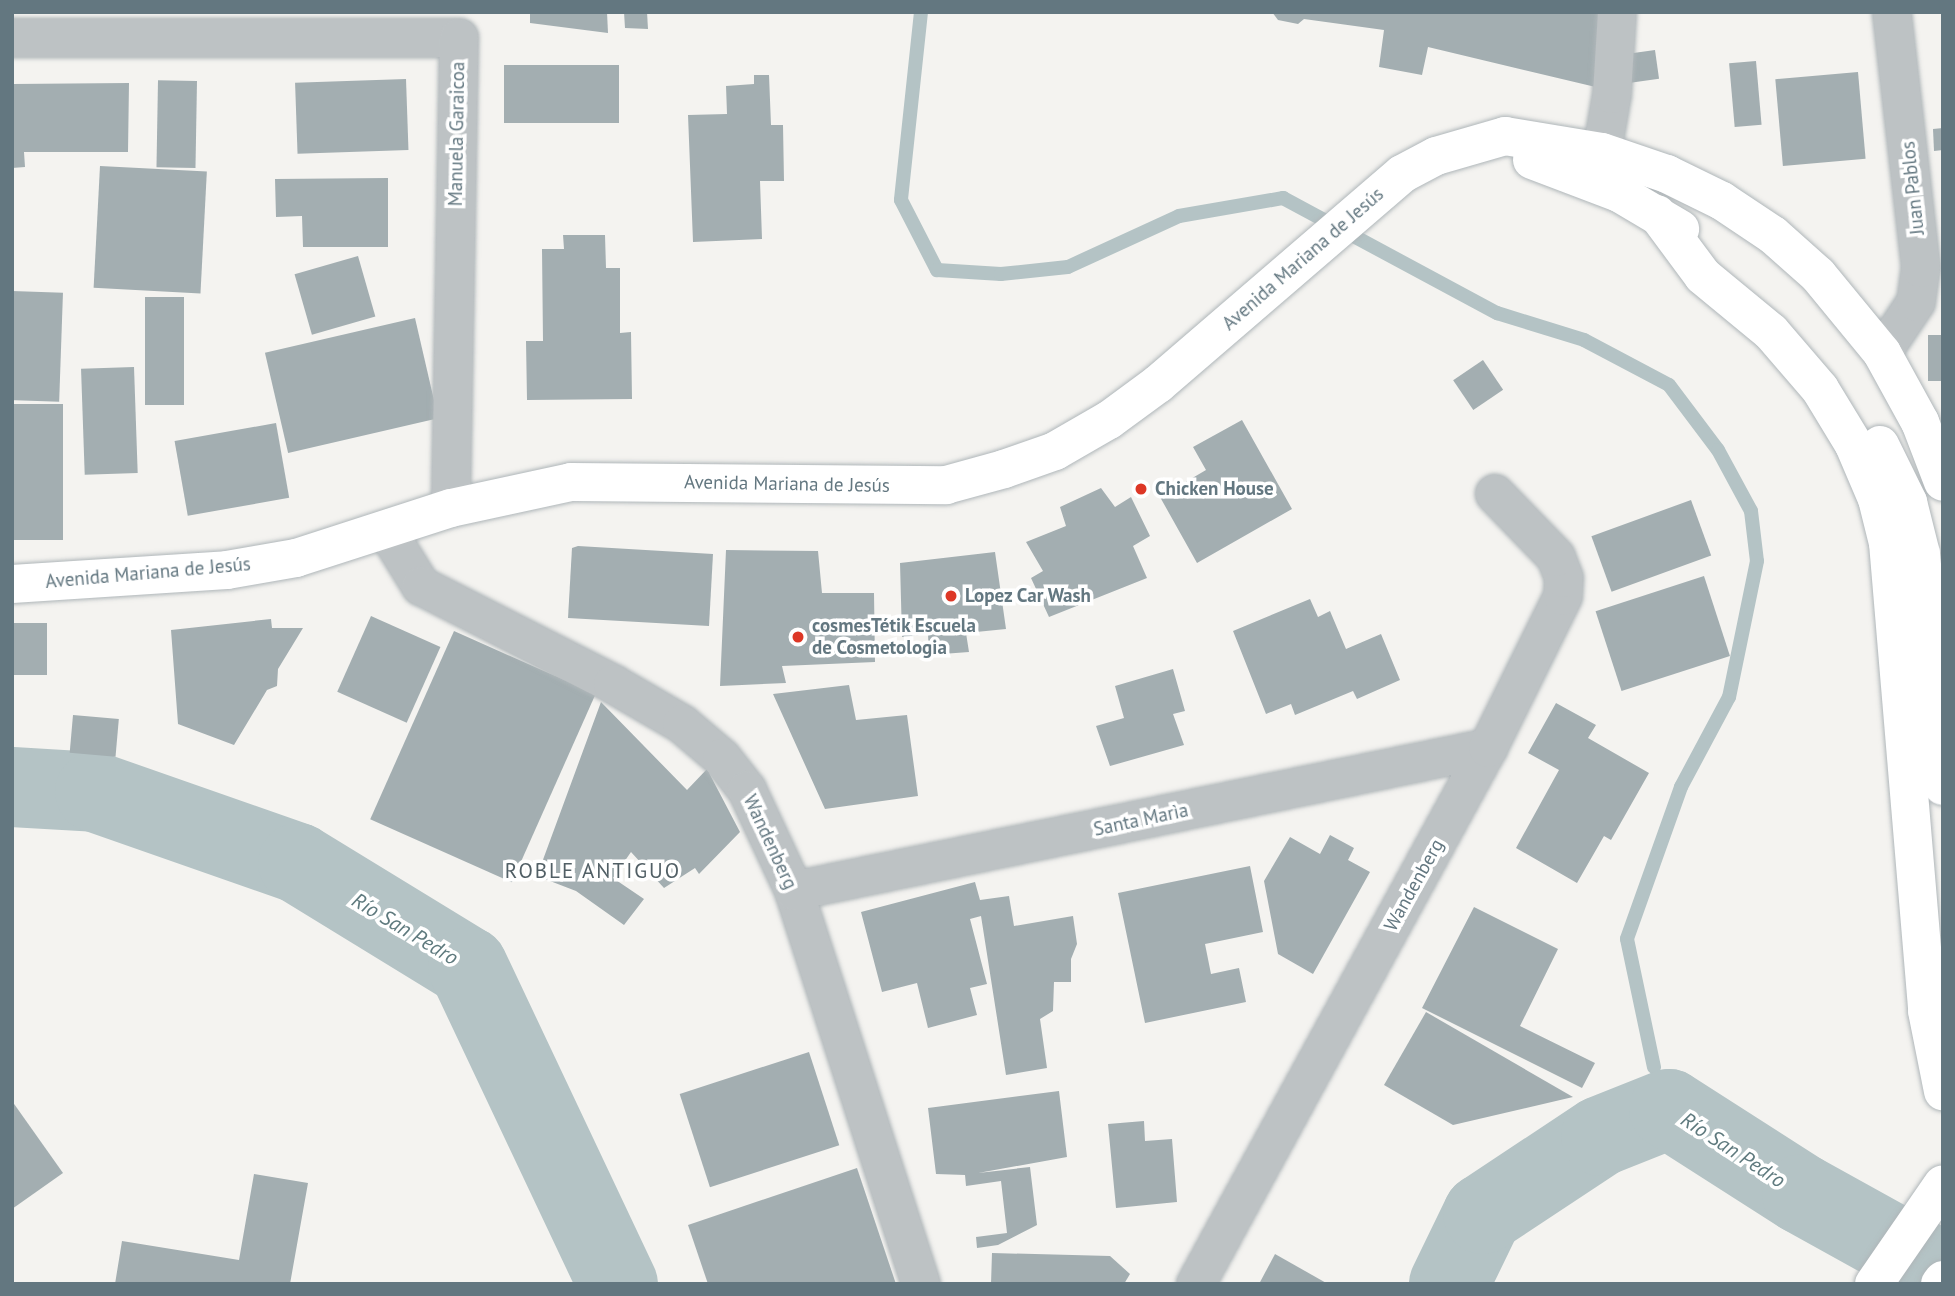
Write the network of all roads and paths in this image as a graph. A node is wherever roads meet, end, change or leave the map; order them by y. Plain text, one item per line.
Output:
1 (1617, 12) edge
2 (1892, 12) edge
3 (12, 38) edge
4 (1465, 146) junction
5 (1602, 152) junction
6 (1657, 214) junction
7 (1882, 353) junction
8 (1932, 435) edge
9 (1943, 482) edge
10 (1495, 494) dead end
11 (451, 508) junction
12 (387, 531) junction
13 (12, 584) edge
14 (1488, 748) junction
15 (1943, 786) edge
16 (794, 891) junction
17 (1943, 1091) edge
18 (1942, 1185) edge
19 (921, 1284) edge
20 (1196, 1284) edge
21 (1874, 1284) edge

1 - 5 street
2 - 7 street, Juan Pablos
3 - 11 street, Manuela Garaicoa
4 - 5 street, Avenida Mariana de Jesús
4 - 6 street
4 - 11 street, Avenida Mariana de Jesús
5 - 7 street, Avenida Mariana de Jesús
6 - 15 street
6 - 17 street
7 - 8 street, Avenida Mariana de Jesús
8 - 9 street, Avenida Mariana de Jesús
10 - 14 street, Wandenberg
11 - 12 street, Avenida Mariana de Jesús
12 - 13 street, Avenida Mariana de Jesús
12 - 16 street, Wandenberg
14 - 16 street, Santa Marìa
14 - 20 street, Wandenberg
16 - 19 street, Wandenberg
18 - 21 street

